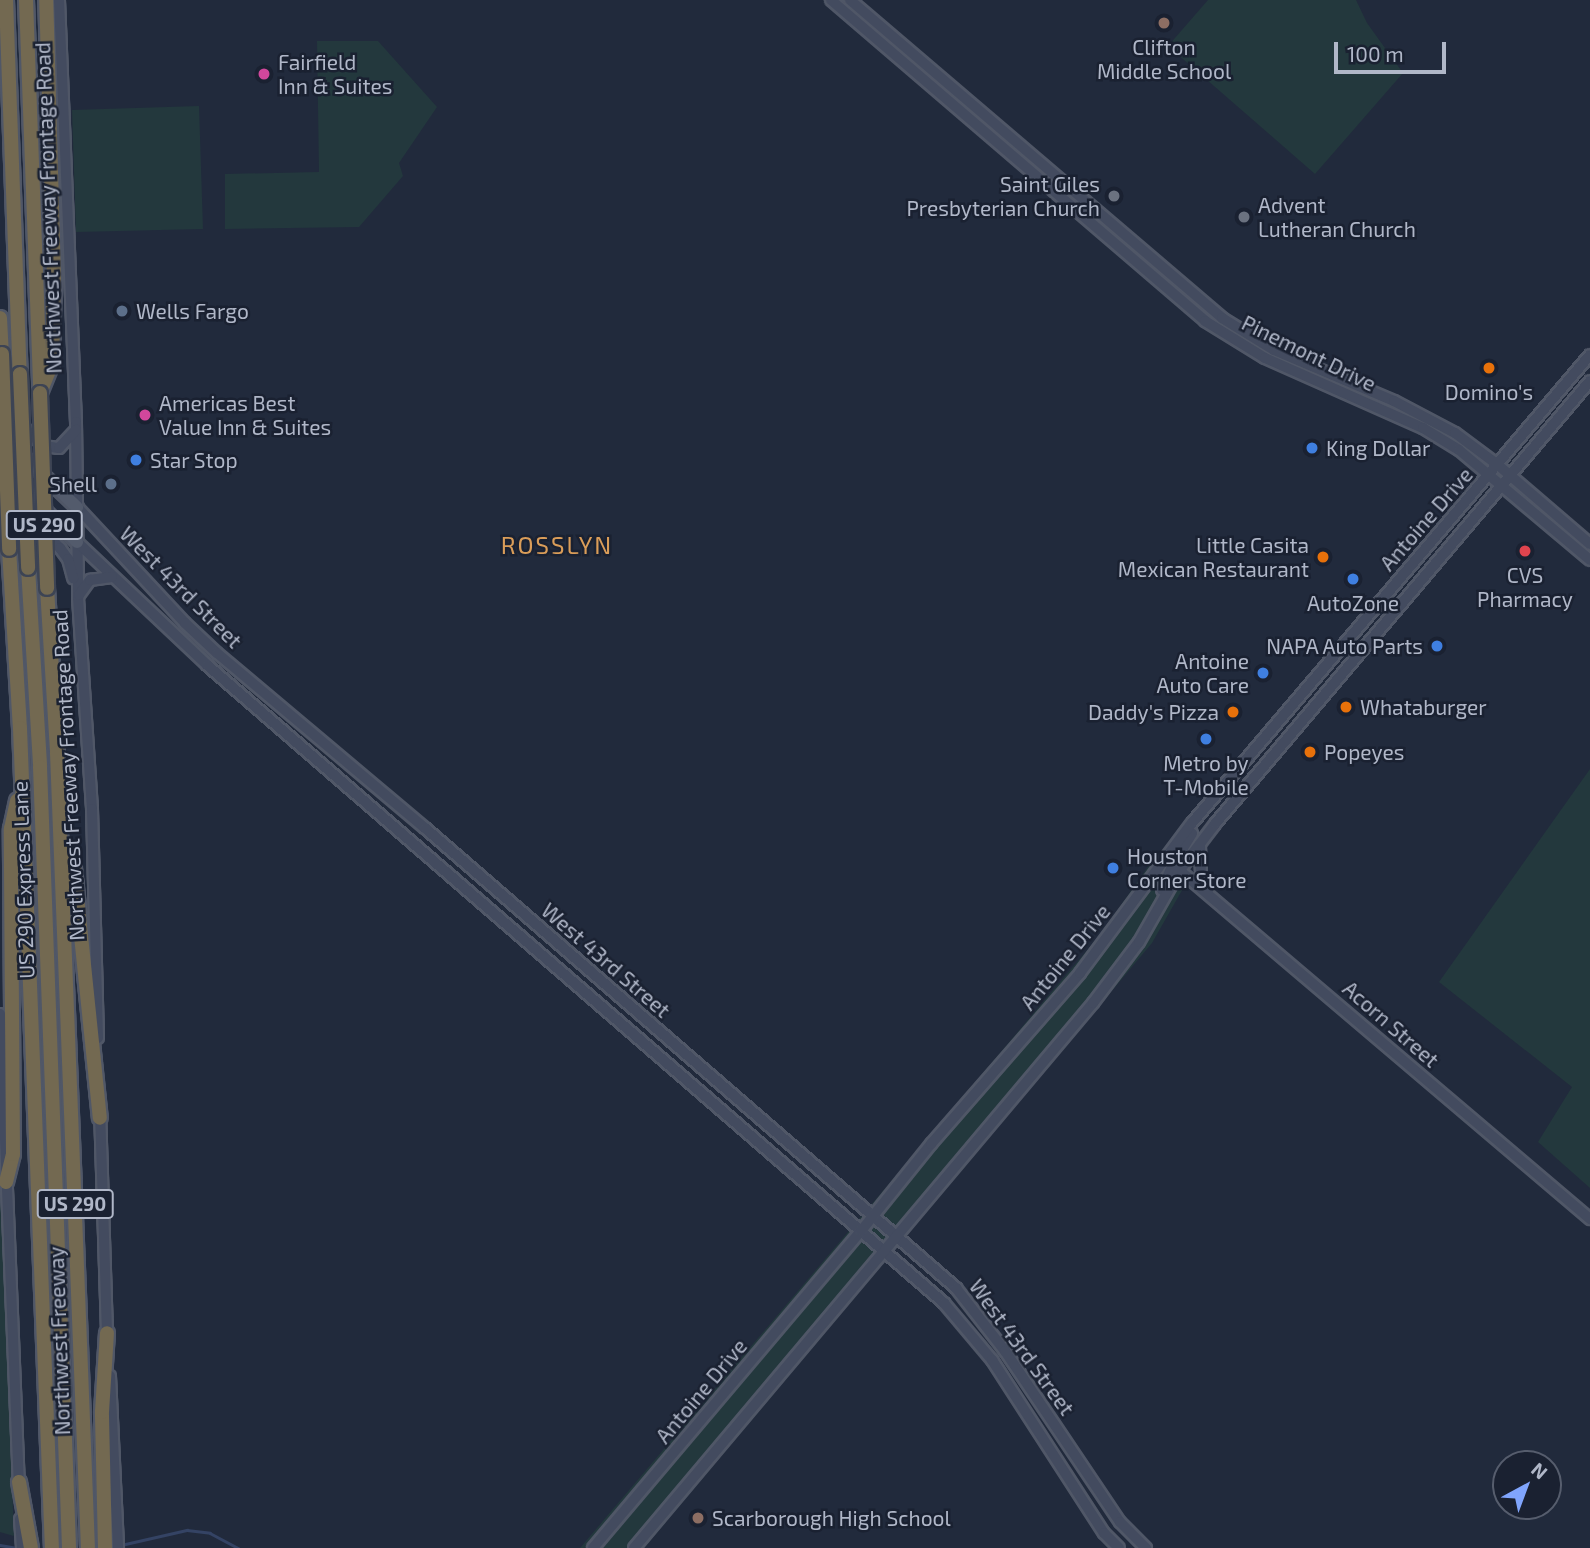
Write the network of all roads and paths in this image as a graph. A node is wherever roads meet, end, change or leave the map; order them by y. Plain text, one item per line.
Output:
1 (6, 0) edge
2 (26, 0) edge
3 (46, 0) edge
4 (59, 0) edge
5 (831, 0) edge
6 (850, 0) edge
7 (1132, 242) junction
8 (1124, 252) junction
9 (0, 317) edge
10 (1218, 323) junction
11 (1, 345) edge
12 (1590, 355) edge
13 (1590, 382) edge
14 (40, 393) junction
15 (0, 396) edge
16 (1394, 401) junction
17 (1389, 412) junction
18 (76, 430) junction
19 (0, 434) edge
20 (1498, 465) junction
21 (0, 466) edge
22 (1509, 474) junction
23 (1490, 475) junction
24 (1501, 483) junction
25 (0, 503) edge
26 (77, 507) junction
27 (77, 542) junction
28 (1590, 544) edge
29 (1589, 557) edge
30 (1408, 569) junction
31 (112, 577) junction
32 (144, 579) junction
33 (1419, 581) junction
34 (78, 598) junction
35 (151, 614) junction
36 (22, 783) junction
37 (61, 841) junction
38 (1200, 843) junction
39 (1173, 864) junction
40 (1211, 897) junction
41 (0, 1014) edge
42 (658, 1031) junction
43 (647, 1044) junction
44 (100, 1118) junction
45 (6, 1182) junction
46 (874, 1215) junction
47 (1590, 1219) edge
48 (861, 1231) junction
49 (898, 1236) junction
50 (884, 1251) junction
51 (107, 1334) joint
52 (1005, 1351) junction
53 (992, 1360) junction
54 (19, 1482) joint
55 (111, 1528) junction
56 (25, 1531) junction
57 (22, 1548) edge
58 (31, 1548) edge
59 (52, 1548) edge
60 (69, 1548) edge
61 (88, 1548) edge
62 (105, 1548) edge
63 (118, 1548) edge
64 (593, 1548) edge
65 (634, 1548) edge
66 (1119, 1548) edge
67 (1146, 1548) edge

1 - 60 highway, US 290 Express Lane, bridge
2 - 14 highway, Northwest Freeway / US 290
3 - 14 highway
4 - 18 main road, Northwest Freeway Frontage Road
5 - 8 main road, Pinemont Drive
6 - 7 main road, Pinemont Drive
7 - 8 main road
7 - 10 main road, Pinemont Drive
8 - 10 main road, Pinemont Drive
9 - 11 highway, Northwest Freeway / US 290
10 - 16 main road, Pinemont Drive
10 - 17 main road, Pinemont Drive
11 - 36 highway, Northwest Freeway / US 290, bridge
12 - 20 main road, Antoine Drive
13 - 22 main road, Antoine Drive
14 - 37 highway, Northwest Freeway / US 290, bridge
15 - 18 main road
16 - 17 main road
16 - 20 main road, Pinemont Drive
17 - 23 main road, Pinemont Drive
18 - 26 main road, Northwest Freeway Frontage Road
19 - 26 main road, West 43rd Street
20 - 22 main road, Pinemont Drive
20 - 23 main road, Antoine Drive
21 - 27 main road, West 43rd Street
22 - 24 main road, Antoine Drive
22 - 28 main road, Pinemont Drive
23 - 24 main road, Pinemont Drive
23 - 30 main road, Antoine Drive
24 - 29 main road, Pinemont Drive
24 - 33 main road, Antoine Drive
25 - 34 main road
26 - 27 main road, Northwest Freeway Frontage Road
26 - 32 main road, West 43rd Street
27 - 31 main road, West 43rd Street
27 - 34 main road, Northwest Freeway Frontage Road
30 - 33 main road
30 - 39 main road, Antoine Drive
31 - 34 main road
31 - 35 main road, West 43rd Street
32 - 35 main road
32 - 42 main road, West 43rd Street
33 - 38 main road, Antoine Drive
34 - 44 main road, Northwest Freeway Frontage Road
35 - 43 main road, West 43rd Street
36 - 45 highway
36 - 59 highway, Northwest Freeway / US 290
37 - 44 highway
37 - 61 highway, Northwest Freeway / US 290
38 - 39 main road, Antoine Drive
38 - 40 main road
39 - 40 main road, Acorn Street
39 - 46 main road, Antoine Drive
39 - 49 main road
40 - 47 main road, Acorn Street
41 - 45 main road
42 - 43 main road
42 - 46 main road, West 43rd Street
43 - 48 main road, West 43rd Street
44 - 51 main road, Northwest Freeway Frontage Road
45 - 54 main road
46 - 48 main road, Antoine Drive
46 - 49 main road, West 43rd Street
48 - 50 main road, West 43rd Street
48 - 64 main road, Antoine Drive
49 - 50 main road
49 - 52 main road, West 43rd Street
50 - 53 main road, West 43rd Street
50 - 65 main road
51 - 55 highway
52 - 53 main road
52 - 67 main road, West 43rd Street
53 - 66 main road, West 43rd Street
54 - 56 highway
55 - 62 highway
55 - 63 main road
56 - 57 main road
56 - 58 highway

